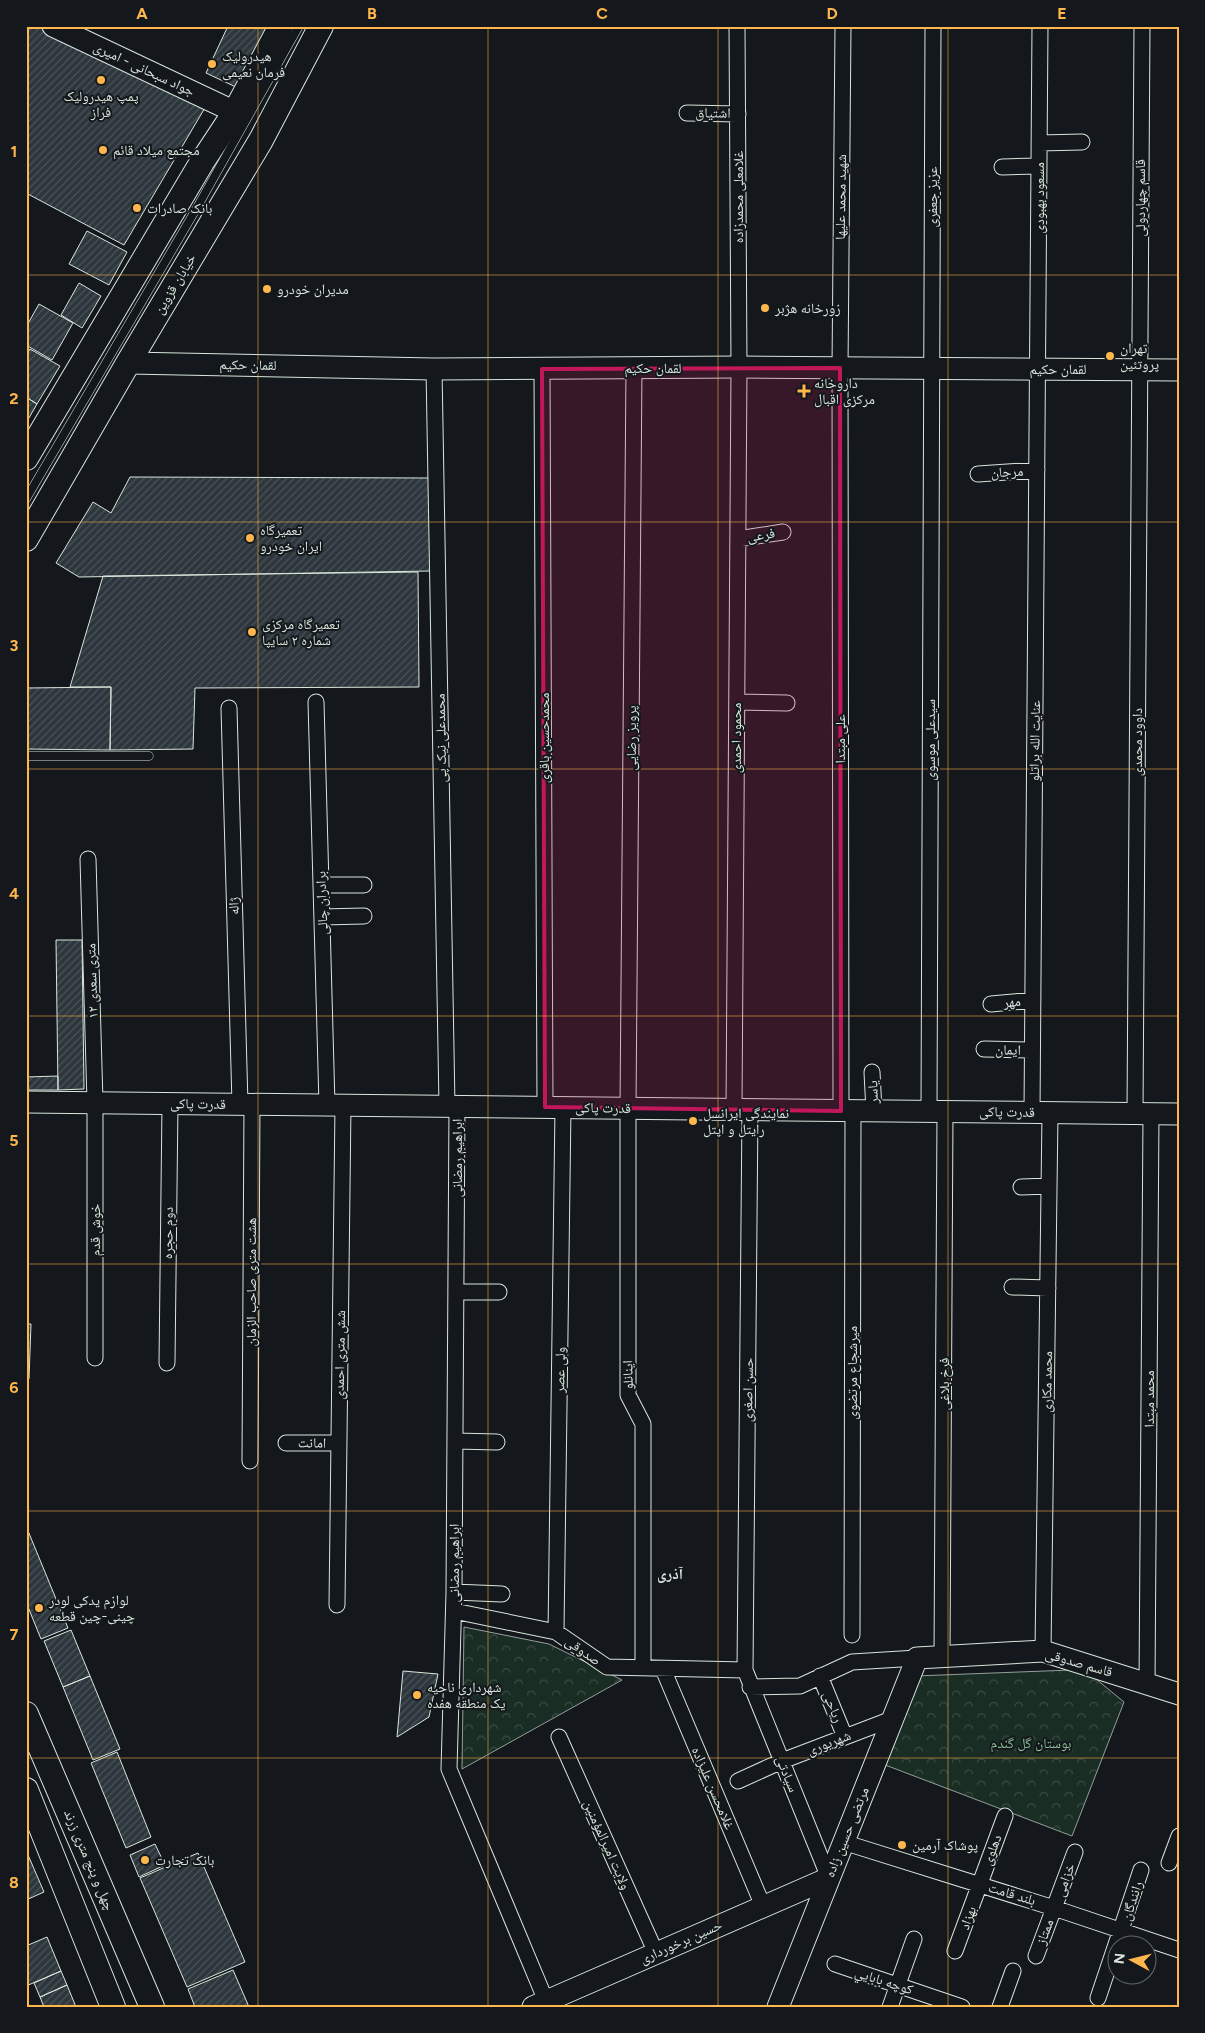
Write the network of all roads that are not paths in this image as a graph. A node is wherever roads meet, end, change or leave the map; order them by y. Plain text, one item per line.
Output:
1 (53, 26) edge
2 (280, 26) edge
3 (299, 26) edge
4 (321, 26) edge
5 (737, 26) edge
6 (843, 26) edge
7 (933, 26) edge
8 (1040, 26) edge
9 (1142, 26) edge
10 (79, 32) edge
11 (235, 112) junction
12 (687, 113) dead end
13 (738, 114) junction
14 (1082, 142) dead end
15 (1039, 143) junction
16 (1039, 166) junction
17 (1002, 167) dead end
18 (128, 363) junction
19 (739, 367) junction
20 (634, 368) junction
21 (840, 368) junction
22 (434, 369) junction
23 (542, 369) junction
24 (931, 369) junction
25 (1038, 369) junction
26 (1139, 370) junction
27 (1179, 370) edge
28 (26, 458) edge
29 (1037, 470) junction
30 (978, 474) dead end
31 (26, 498) edge
32 (784, 532) dead end
33 (26, 539) edge
34 (738, 539) junction
35 (316, 702) dead end
36 (737, 702) junction
37 (787, 703) dead end
38 (229, 708) dead end
39 (26, 756) edge
40 (149, 756) dead end
41 (88, 859) dead end
42 (364, 885) dead end
43 (321, 886) junction
44 (364, 916) dead end
45 (322, 918) junction
46 (1032, 1000) junction
47 (991, 1004) dead end
48 (984, 1049) dead end
49 (1032, 1050) junction
50 (872, 1072) dead end
51 (26, 1102) edge
52 (95, 1102) junction
53 (170, 1103) junction
54 (246, 1104) junction
55 (335, 1105) junction
56 (452, 1106) junction
57 (554, 1107) junction
58 (628, 1108) junction
59 (742, 1109) junction
60 (856, 1111) junction
61 (937, 1112) junction
62 (1041, 1113) junction
63 (1143, 1114) junction
64 (1179, 1114) edge
65 (1049, 1186) junction
66 (1020, 1187) dead end
67 (1012, 1287) dead end
68 (1048, 1288) junction
69 (456, 1292) junction
70 (500, 1292) dead end
71 (95, 1358) dead end
72 (166, 1363) dead end
73 (455, 1441) junction
74 (497, 1442) dead end
75 (286, 1443) dead end
76 (338, 1443) junction
77 (250, 1460) dead end
78 (454, 1592) junction
79 (502, 1594) dead end
80 (337, 1605) dead end
81 (454, 1610) junction
82 (556, 1632) junction
83 (852, 1635) dead end
84 (1043, 1652) junction
85 (942, 1657) junction
86 (916, 1658) junction
87 (643, 1668) junction
88 (663, 1669) junction
89 (745, 1670) junction
90 (820, 1676) junction
91 (1147, 1684) junction
92 (750, 1687) junction
93 (1179, 1694) edge
94 (26, 1714) edge
95 (892, 1719) junction
96 (559, 1737) dead end
97 (845, 1737) junction
98 (782, 1761) junction
99 (738, 1781) dead end
100 (26, 1790) edge
101 (1005, 1816) dead end
102 (1179, 1836) edge
103 (843, 1842) junction
104 (1075, 1852) dead end
105 (1169, 1863) dead end
106 (1141, 1870) dead end
107 (829, 1878) junction
108 (980, 1884) junction
109 (763, 1906) junction
110 (1054, 1908) junction
111 (1122, 1931) junction
112 (914, 1939) dead end
113 (1179, 1950) edge
114 (956, 1951) dead end
115 (656, 1953) junction
116 (1036, 1956) dead end
117 (834, 1964) dead end
118 (1013, 1971) dead end
119 (897, 1985) junction
120 (1098, 1998) dead end
121 (540, 2004) edge
122 (113, 2007) edge
123 (152, 2007) edge
124 (778, 2007) edge
125 (890, 2007) edge
126 (962, 2007) edge
127 (1000, 2007) edge

1 - 10 street, جواد سبحانی - امیری
2 - 11 main road
3 - 31 lane
4 - 18 main road, خیابان قزوین
5 - 13 street, غلامعلی محمدزاده
6 - 21 street, شهید محمد علیها
7 - 24 street, عزیز جعفری
8 - 15 street, مسعود بهبودی
9 - 26 street, قاسم چهاردولی
10 - 11 street, جواد سبحانی - امیری
11 - 28 main road
12 - 13 street, اشتیاق
13 - 19 street, غلامعلی محمدزاده
14 - 15 street
15 - 16 street, مسعود بهبودی
16 - 17 street
16 - 25 street, مسعود بهبودی
18 - 22 street, لقمان حکیم
18 - 33 main road, خیابان قزوین
19 - 20 street, لقمان حکیم
19 - 21 street, لقمان حکیم
19 - 34 street, محمود احمدی
20 - 23 street, لقمان حکیم
20 - 58 street, پرویز رضایی
21 - 24 street, لقمان حکیم
21 - 60 street, علی مبتدا
22 - 23 street, لقمان حکیم
22 - 56 street, محمدعلی نیک پی
23 - 57 street, محمدحسین باقری
24 - 25 street, لقمان حکیم
24 - 61 street, سیدعلی موسوی
25 - 26 street, لقمان حکیم
25 - 29 street, عنایت الله براتلو
26 - 27 street, لقمان حکیم
26 - 63 street, داوود محمدی
29 - 30 street, مرجان
29 - 46 street, عنایت الله براتلو
32 - 34 street, فرعی
34 - 36 street, محمود احمدی
35 - 43 street, برادران چالی
36 - 37 street
36 - 59 street, محمود احمدی
38 - 54 street, ژاله
39 - 40 lane
41 - 52 street, ۱۲ متری سعدی
42 - 43 street
43 - 45 street, برادران چالی
44 - 45 street
45 - 55 street, برادران چالی
46 - 47 street, مهر
46 - 49 street, عنایت الله براتلو
48 - 49 street, ایمان
49 - 62 street, عنایت الله براتلو
50 - 60 street, یاسر
51 - 52 street, قدرت پاکی
52 - 53 street, قدرت پاکی
52 - 71 street, خوش قدم
53 - 54 street, قدرت پاکی
53 - 72 street, دوم حجره
54 - 55 street, قدرت پاکی
54 - 77 street, هشت متری صاحب الزمان
55 - 56 street, قدرت پاکی
55 - 76 street, شش متری احمدی
56 - 57 street, قدرت پاکی
56 - 69 street, ابراهیم رمضانی
57 - 58 street, قدرت پاکی
57 - 82 street, ولی عصر
58 - 59 street, قدرت پاکی
58 - 87 street, اینانلو
59 - 60 street, قدرت پاکی
59 - 89 street, حسن اصغری
60 - 61 street, قدرت پاکی
60 - 83 street, میرشجاع مرتضوی
61 - 62 street, قدرت پاکی
61 - 85 street, فرخ بلاغی
62 - 63 street, قدرت پاکی
62 - 65 street, محمد مکاری
63 - 64 street, قدرت پاکی
63 - 91 street, محمد مبتدا
65 - 66 street
65 - 68 street, محمد مکاری
67 - 68 street
68 - 84 street, محمد مکاری
69 - 70 street
69 - 73 street, ابراهیم رمضانی
73 - 74 street
73 - 78 street, ابراهیم رمضانی
75 - 76 street, امانت
76 - 80 street, شش متری احمدی
78 - 79 street
78 - 81 street, ابراهیم رمضانی
81 - 82 street, صدوقی
81 - 121 street, ابراهیم رمضانی
82 - 87 street, صدوقی
84 - 85 street, قاسم صدوقی
84 - 91 street, قاسم صدوقی
85 - 86 street, قاسم صدوقی
86 - 90 street
86 - 95 street, مرتضی حسین زاده
87 - 88 street, صدوقی
88 - 89 street, صدوقی
88 - 109 street, غلامحسن علیزاده
89 - 92 street, سیادتی
90 - 92 street
90 - 97 street, ریاحی
91 - 93 street, قاسم صدوقی
92 - 98 street, سیادتی
94 - 123 main road, چهل و پنج متری زرند
95 - 97 street, شهریوری
95 - 103 street, مرتضی حسین زاده
96 - 115 street, ولایت امیرالمؤمنین
97 - 98 street, شهریوری
98 - 99 street, شهریوری
98 - 107 street, سیادتی
100 - 122 main road
101 - 108 street, دهلوی
102 - 105 street
103 - 107 street, مرتضی حسین زاده
103 - 108 street, بلند قامت
104 - 110 street, خزامی
106 - 111 street, رانندگان
107 - 109 street, حسین برخورداری
107 - 124 street, مرتضی حسین زاده
108 - 110 street, بلند قامت
108 - 114 street, بهزاد
109 - 115 street, حسین برخورداری
110 - 111 street, بلند قامت
110 - 116 street, ممتاز
111 - 113 street, بلند قامت
111 - 120 street, رانندگان
112 - 119 street
115 - 121 street, حسین برخورداری
117 - 119 street, كوچه بابايي
118 - 127 street
119 - 125 street
119 - 126 street, كوچه بابايي

